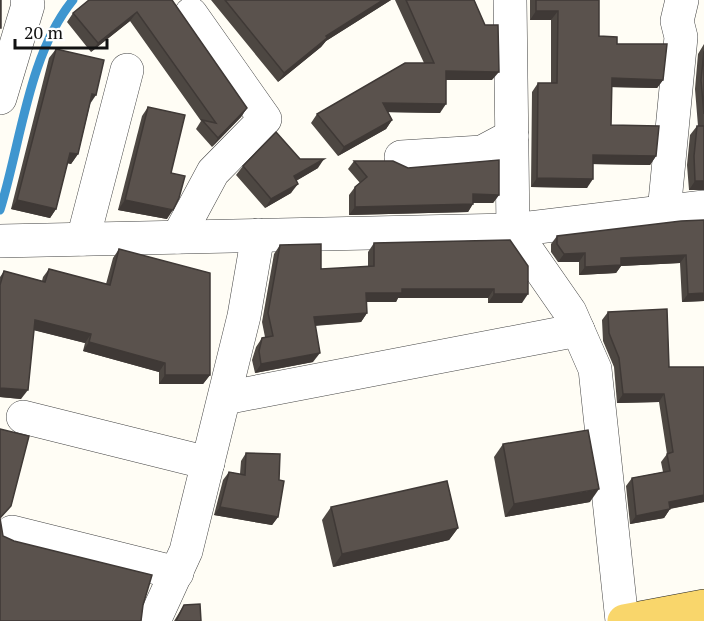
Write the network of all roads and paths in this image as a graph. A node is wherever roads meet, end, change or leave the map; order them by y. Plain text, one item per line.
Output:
1 (27, 0) edge
2 (510, 0) edge
3 (682, 0) edge
4 (191, 14) dead end
5 (128, 70) dead end
6 (2, 81) edge
7 (512, 136) junction
8 (401, 158) dead end
9 (704, 207) edge
10 (664, 212) junction
11 (513, 230) junction
12 (258, 235) junction
13 (178, 237) junction
14 (84, 239) junction
15 (0, 241) edge
16 (578, 330) junction
17 (225, 398) junction
18 (22, 417) dead end
19 (208, 463) junction
20 (12, 532) dead end
21 (177, 573) junction
22 (684, 613) edge
23 (154, 621) edge
24 (623, 621) edge

1 - 6 street
2 - 7 street
3 - 10 street
4 - 13 street
5 - 14 street
7 - 8 street
7 - 11 street
9 - 10 street
10 - 11 street
11 - 12 street
11 - 16 street
12 - 13 street
12 - 17 street
13 - 14 street
14 - 15 street
16 - 17 street
16 - 24 street
17 - 19 street
18 - 19 street
19 - 21 street
20 - 21 street
21 - 23 street
22 - 24 main road

